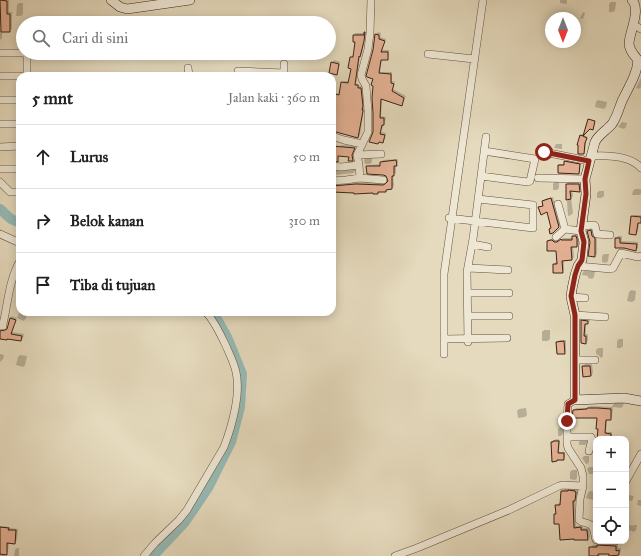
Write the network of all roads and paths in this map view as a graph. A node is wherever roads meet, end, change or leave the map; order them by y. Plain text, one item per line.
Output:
1 (111, 0) edge
2 (190, 0) edge
3 (371, 0) edge
4 (483, 0) edge
5 (632, 0) edge
6 (638, 27) edge
7 (0, 53) edge
8 (16, 53) edge
9 (428, 54) dead end
10 (474, 59) junction
11 (27, 60) edge
12 (284, 64) dead end
13 (188, 68) dead end
14 (238, 71) dead end
15 (27, 72) edge
16 (188, 72) edge
17 (253, 72) edge
18 (284, 72) edge
19 (0, 76) edge
20 (16, 76) edge
21 (0, 100) edge
22 (16, 100) edge
23 (0, 124) edge
24 (16, 124) edge
25 (336, 137) edge
26 (486, 137) dead end
27 (362, 144) junction
28 (16, 146) edge
29 (0, 147) edge
30 (484, 151) junction
31 (544, 152) dead end
32 (382, 154) dead end
33 (357, 155) junction
34 (590, 159) junction
35 (359, 165) junction
36 (336, 166) edge
37 (641, 168) edge
38 (0, 169) edge
39 (16, 169) edge
40 (481, 176) junction
41 (360, 178) junction
42 (538, 178) dead end
43 (585, 179) junction
44 (383, 180) dead end
45 (336, 181) edge
46 (0, 182) edge
47 (16, 192) edge
48 (478, 199) junction
49 (558, 204) dead end
50 (450, 218) junction
51 (475, 221) junction
52 (565, 229) junction
53 (582, 229) junction
54 (0, 234) edge
55 (610, 235) dead end
56 (556, 237) dead end
57 (16, 241) edge
58 (472, 244) junction
59 (488, 246) dead end
60 (641, 256) edge
61 (578, 266) junction
62 (16, 268) edge
63 (468, 268) junction
64 (508, 270) dead end
65 (467, 293) junction
66 (509, 293) dead end
67 (571, 296) junction
68 (585, 298) dead end
69 (575, 315) junction
70 (209, 316) edge
71 (468, 316) junction
72 (509, 316) dead end
73 (605, 317) dead end
74 (0, 326) edge
75 (507, 338) dead end
76 (444, 339) junction
77 (468, 340) junction
78 (444, 354) dead end
79 (575, 360) junction
80 (595, 360) dead end
81 (575, 400) junction
82 (641, 401) edge
83 (567, 437) junction
84 (589, 451) dead end
85 (641, 454) edge
86 (629, 476) edge
87 (583, 486) junction
88 (593, 528) edge
89 (144, 556) edge
90 (395, 556) edge

1 - 2 street
3 - 27 street
4 - 10 street
5 - 6 street
6 - 34 street
7 - 8 street
9 - 10 street
10 - 50 street
11 - 15 street
12 - 18 street
13 - 16 street
14 - 17 street
19 - 20 street
21 - 22 street
23 - 24 street
25 - 27 street
26 - 30 street
27 - 33 street
28 - 29 street
30 - 40 street
30 - 40 street
31 - 34 street
32 - 33 street
33 - 35 street
34 - 37 street
34 - 43 street
35 - 36 street
35 - 41 street
38 - 39 street
40 - 48 street
41 - 44 street
41 - 45 street
42 - 43 street
43 - 53 street
46 - 47 street
48 - 51 street
48 - 51 street
49 - 52 street
50 - 51 street
50 - 76 street
51 - 58 street
52 - 53 street
52 - 56 street
53 - 55 street
53 - 61 street
54 - 57 street
58 - 59 street
58 - 63 street
60 - 61 street
61 - 67 street
62 - 74 street
63 - 64 street
63 - 65 street
65 - 66 street
65 - 71 street
67 - 68 street
67 - 69 street
69 - 73 street
69 - 79 street
70 - 89 street
71 - 72 street
71 - 77 street
75 - 77 street
76 - 77 street
76 - 78 street
79 - 80 street
79 - 81 street
81 - 82 street
81 - 83 street
83 - 84 street
83 - 87 street
85 - 86 street
87 - 88 street
87 - 90 street

